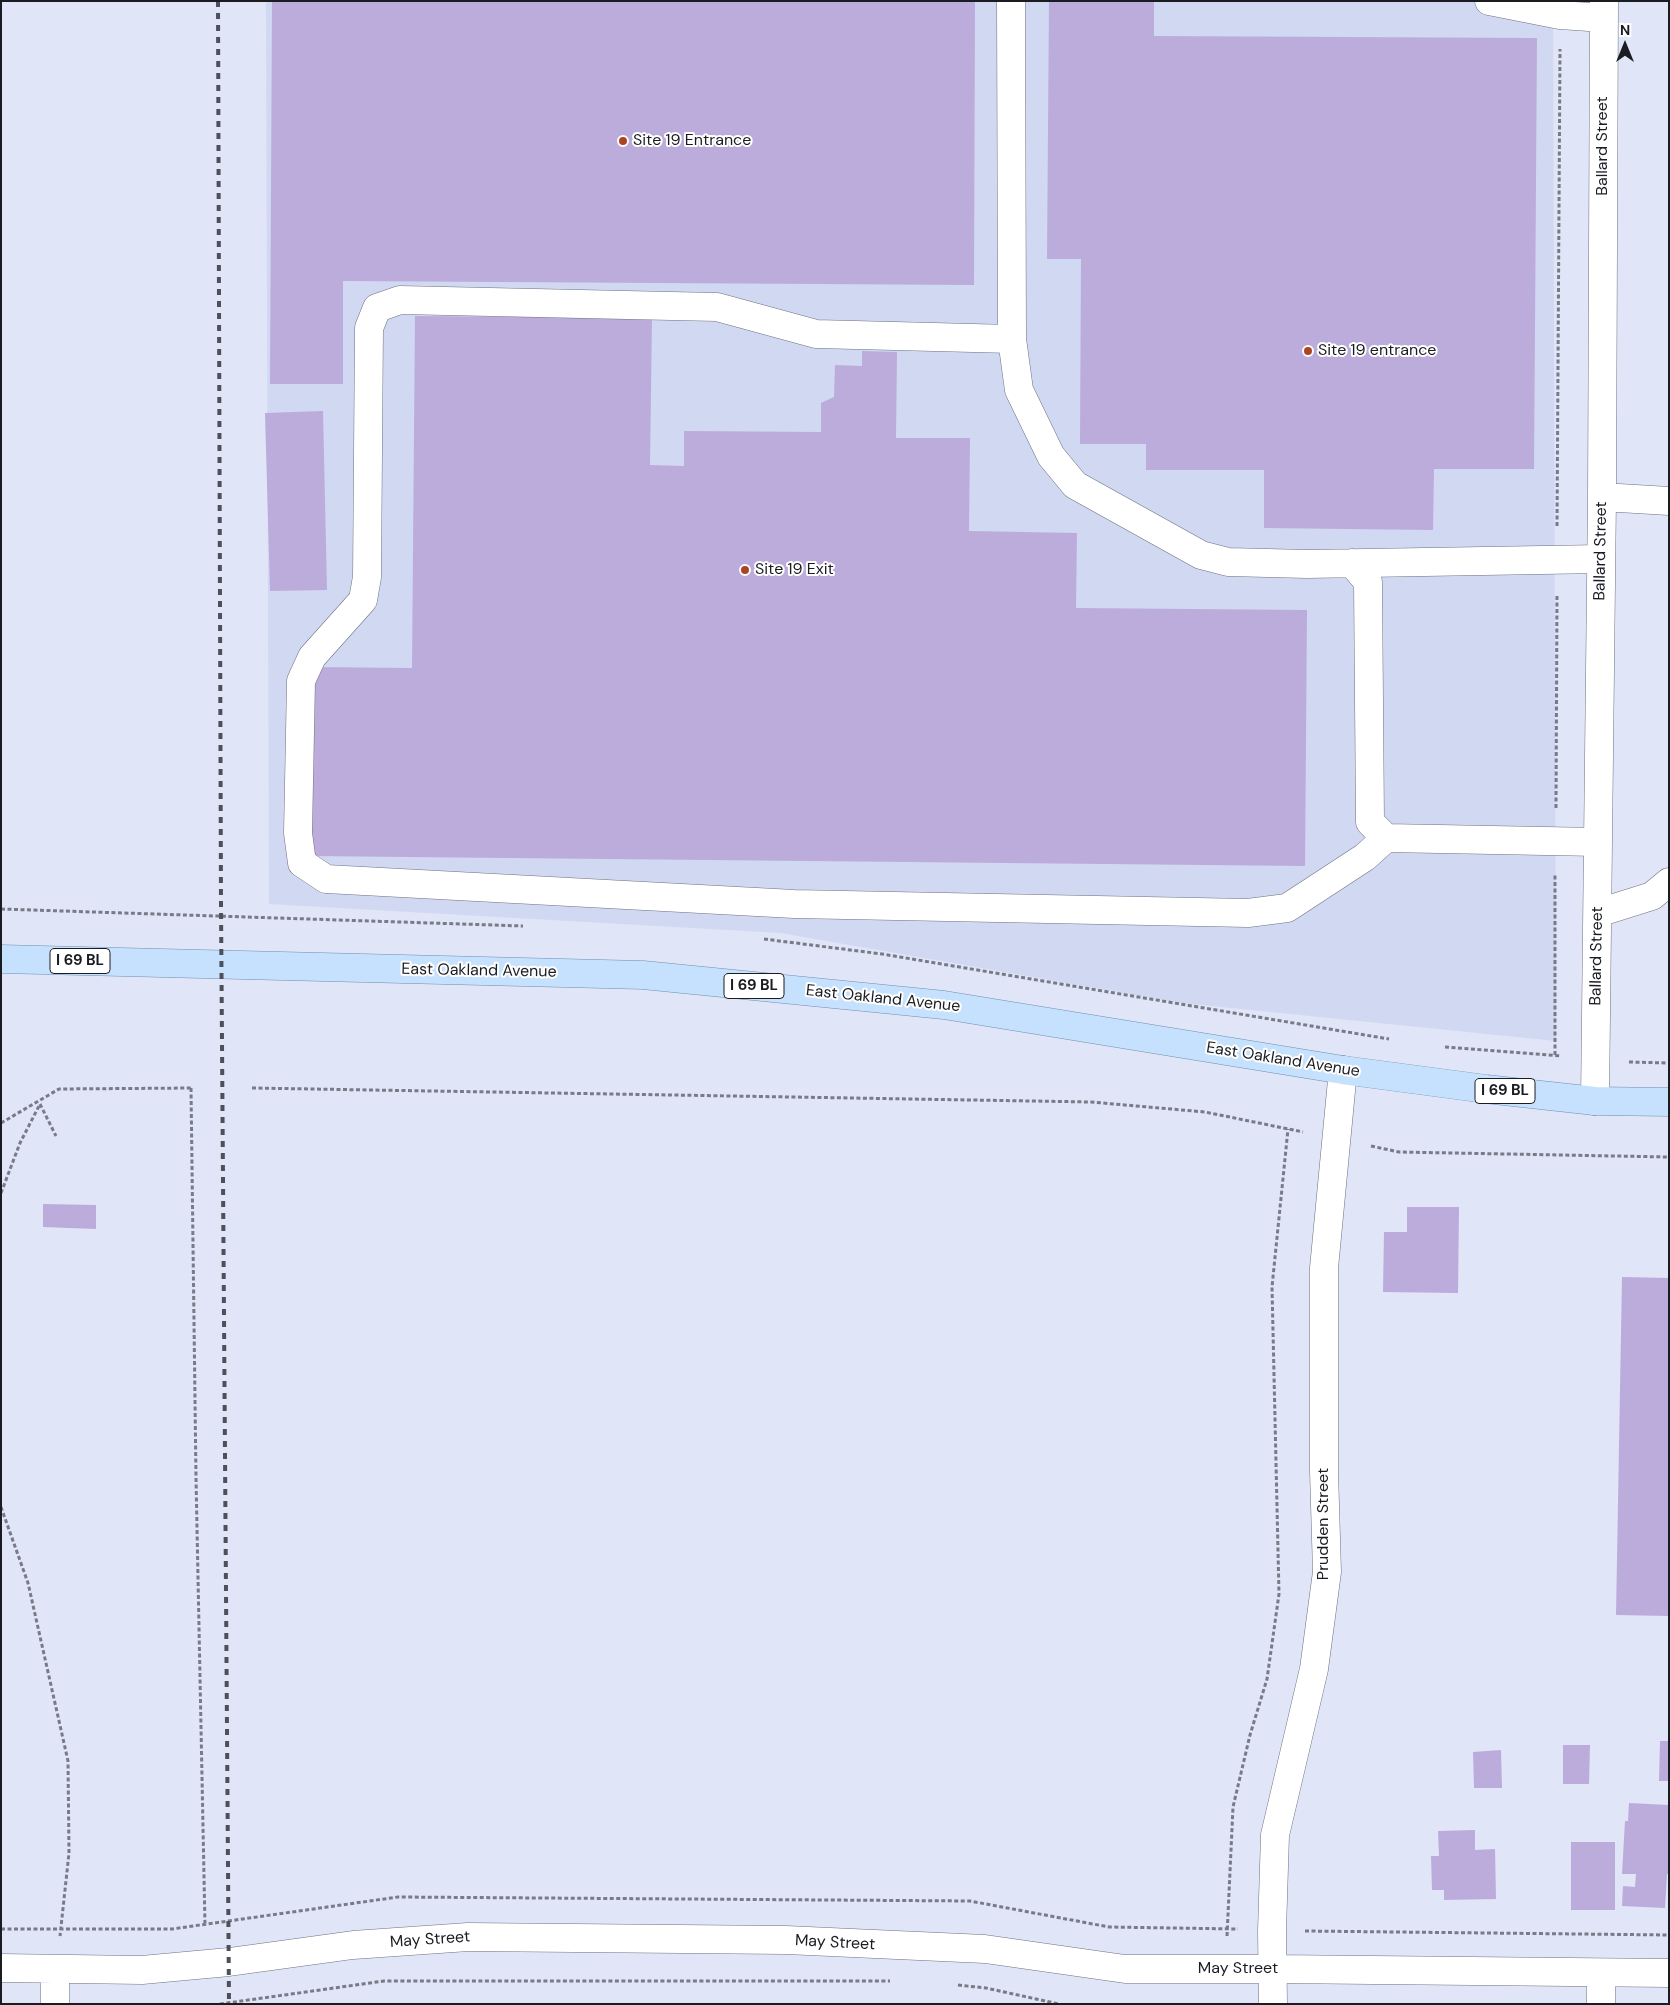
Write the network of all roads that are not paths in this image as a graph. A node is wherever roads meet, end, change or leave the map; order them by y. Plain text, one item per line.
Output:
1 (1011, 1) edge
2 (1489, 1) edge
3 (1604, 10) edge
4 (1012, 339) junction
5 (1602, 498) junction
6 (1669, 500) edge
7 (1601, 559) junction
8 (1352, 563) junction
9 (1386, 838) junction
10 (1598, 842) junction
11 (1669, 882) edge
12 (1598, 913) junction
13 (1, 959) edge
14 (1343, 1070) junction
15 (1595, 1101) junction
16 (1669, 1102) edge
17 (1, 1968) edge
18 (56, 1969) junction
19 (1274, 1969) junction
20 (1601, 1973) junction
21 (1669, 1974) edge
22 (55, 2004) edge
23 (1273, 2004) edge
24 (1601, 2004) edge

1 - 4 street
2 - 3 street
3 - 5 street, Ballard Street
4 - 8 street
4 - 9 street
5 - 6 street
5 - 7 street, Ballard Street
7 - 8 street
7 - 10 street, Ballard Street
8 - 9 street
9 - 10 street
10 - 12 street, Ballard Street
11 - 12 street
12 - 15 street, Ballard Street
13 - 14 main road, East Oakland Avenue / I 69 BL
14 - 15 main road, East Oakland Avenue / I 69 BL
14 - 19 street, Prudden Street
15 - 16 main road, East Oakland Avenue / I 69 BL
17 - 18 street, May Street
18 - 19 street, May Street
18 - 22 street
19 - 20 street, May Street
19 - 23 street, Prudden Street
20 - 21 street, May Street
20 - 24 street

